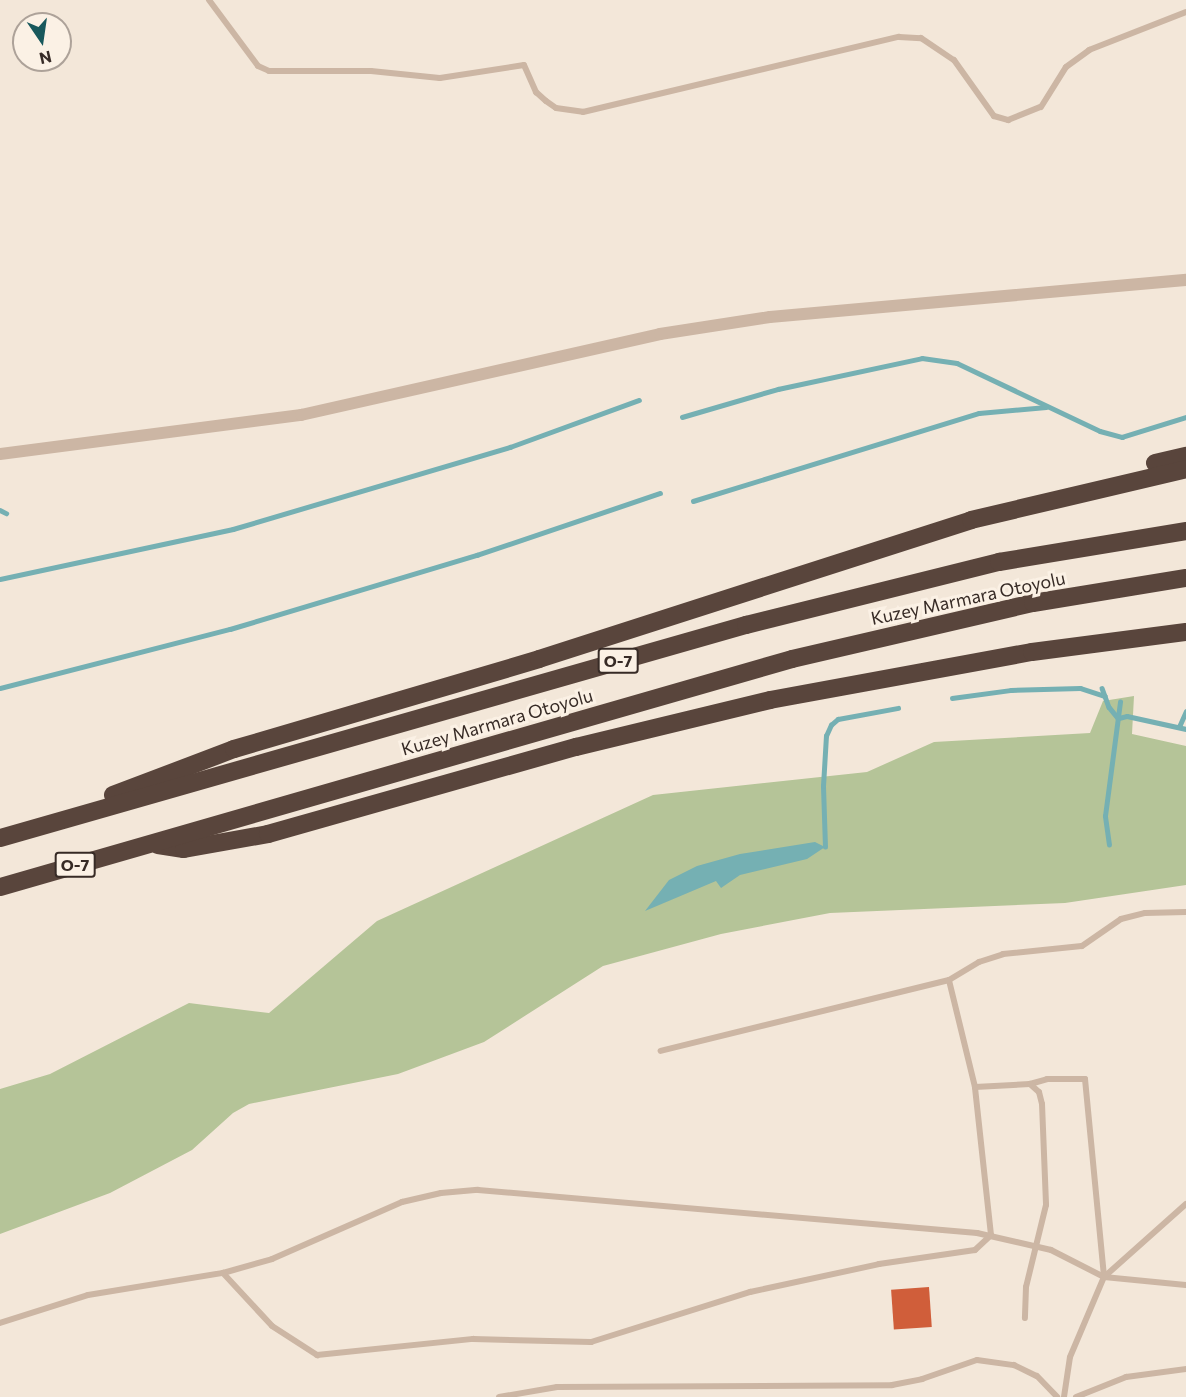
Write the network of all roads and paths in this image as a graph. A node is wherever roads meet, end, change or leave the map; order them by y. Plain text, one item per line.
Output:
1 (209, 0) edge
2 (1186, 12) edge
3 (1186, 280) edge
4 (0, 454) edge
5 (1186, 456) edge
6 (1186, 470) edge
7 (1186, 531) edge
8 (916, 537) junction
9 (1186, 578) edge
10 (1186, 632) edge
11 (1102, 642) junction
12 (1186, 643) edge
13 (57, 821) junction
14 (0, 837) edge
15 (150, 844) junction
16 (0, 887) edge
17 (1186, 912) edge
18 (949, 981) junction
19 (661, 1051) dead end
20 (1030, 1084) junction
21 (975, 1087) junction
22 (1186, 1204) edge
23 (991, 1235) junction
24 (1035, 1246) junction
25 (223, 1273) junction
26 (1104, 1277) junction
27 (1186, 1285) edge
28 (1025, 1318) dead end
29 (0, 1323) edge
30 (1186, 1369) edge
31 (499, 1397) edge
32 (1057, 1397) edge
33 (1064, 1397) edge
34 (1077, 1397) edge

1 - 2 lane
3 - 4 street
5 - 8 highway
6 - 8 highway
7 - 13 highway, Kuzey Marmara Otoyolu / O-7
8 - 13 highway
9 - 15 highway, Kuzey Marmara Otoyolu / O-7
10 - 11 highway
11 - 12 highway
11 - 15 highway
13 - 14 highway, Kuzey Marmara Otoyolu / O-7
15 - 16 highway, Kuzey Marmara Otoyolu / O-7
17 - 18 lane
18 - 19 lane
18 - 21 lane
20 - 21 lane
20 - 24 lane
20 - 26 lane
21 - 23 lane
22 - 26 lane
23 - 24 lane
23 - 25 lane
23 - 25 lane
24 - 26 lane
24 - 28 lane
25 - 29 lane
26 - 27 lane
26 - 33 lane
30 - 34 lane
31 - 32 lane

